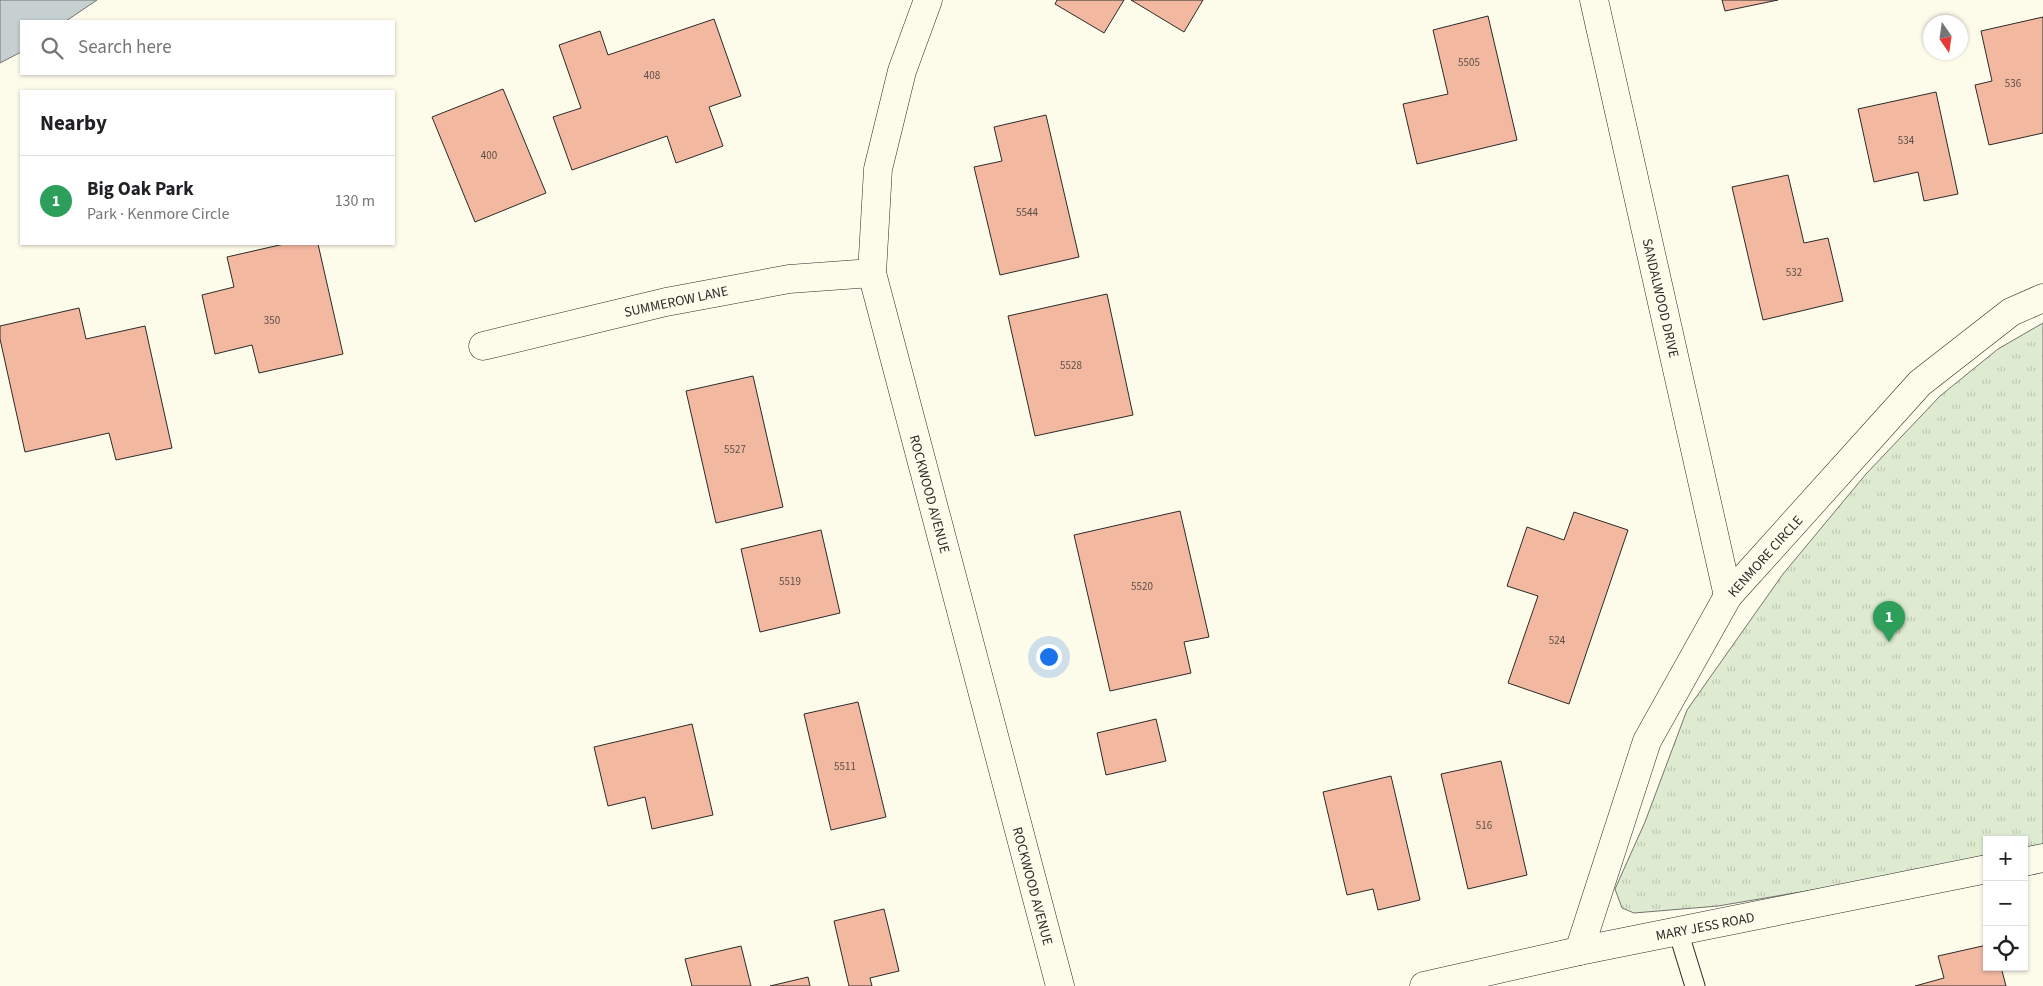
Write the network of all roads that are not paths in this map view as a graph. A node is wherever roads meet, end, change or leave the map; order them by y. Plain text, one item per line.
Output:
1 (928, 0) edge
2 (1594, 0) edge
3 (872, 273) junction
4 (2043, 298) edge
5 (483, 346) dead end
6 (1728, 596) junction
7 (2043, 858) edge
8 (2028, 861) edge
9 (1983, 871) edge
10 (1678, 931) junction
11 (1579, 951) junction
12 (1060, 986) edge
13 (1424, 986) edge
14 (1695, 986) edge

1 - 3 street, ROCKWOOD AVENUE
2 - 6 street, SANDALWOOD DRIVE
3 - 5 street, SUMMEROW LANE
3 - 12 street, ROCKWOOD AVENUE
4 - 6 street, KENMORE CIRCLE
6 - 11 street, KENMORE CIRCLE
7 - 8 street
9 - 10 street, MARY JESS ROAD
10 - 11 street, MARY JESS ROAD
10 - 14 lane
11 - 13 street, MARY JESS ROAD

